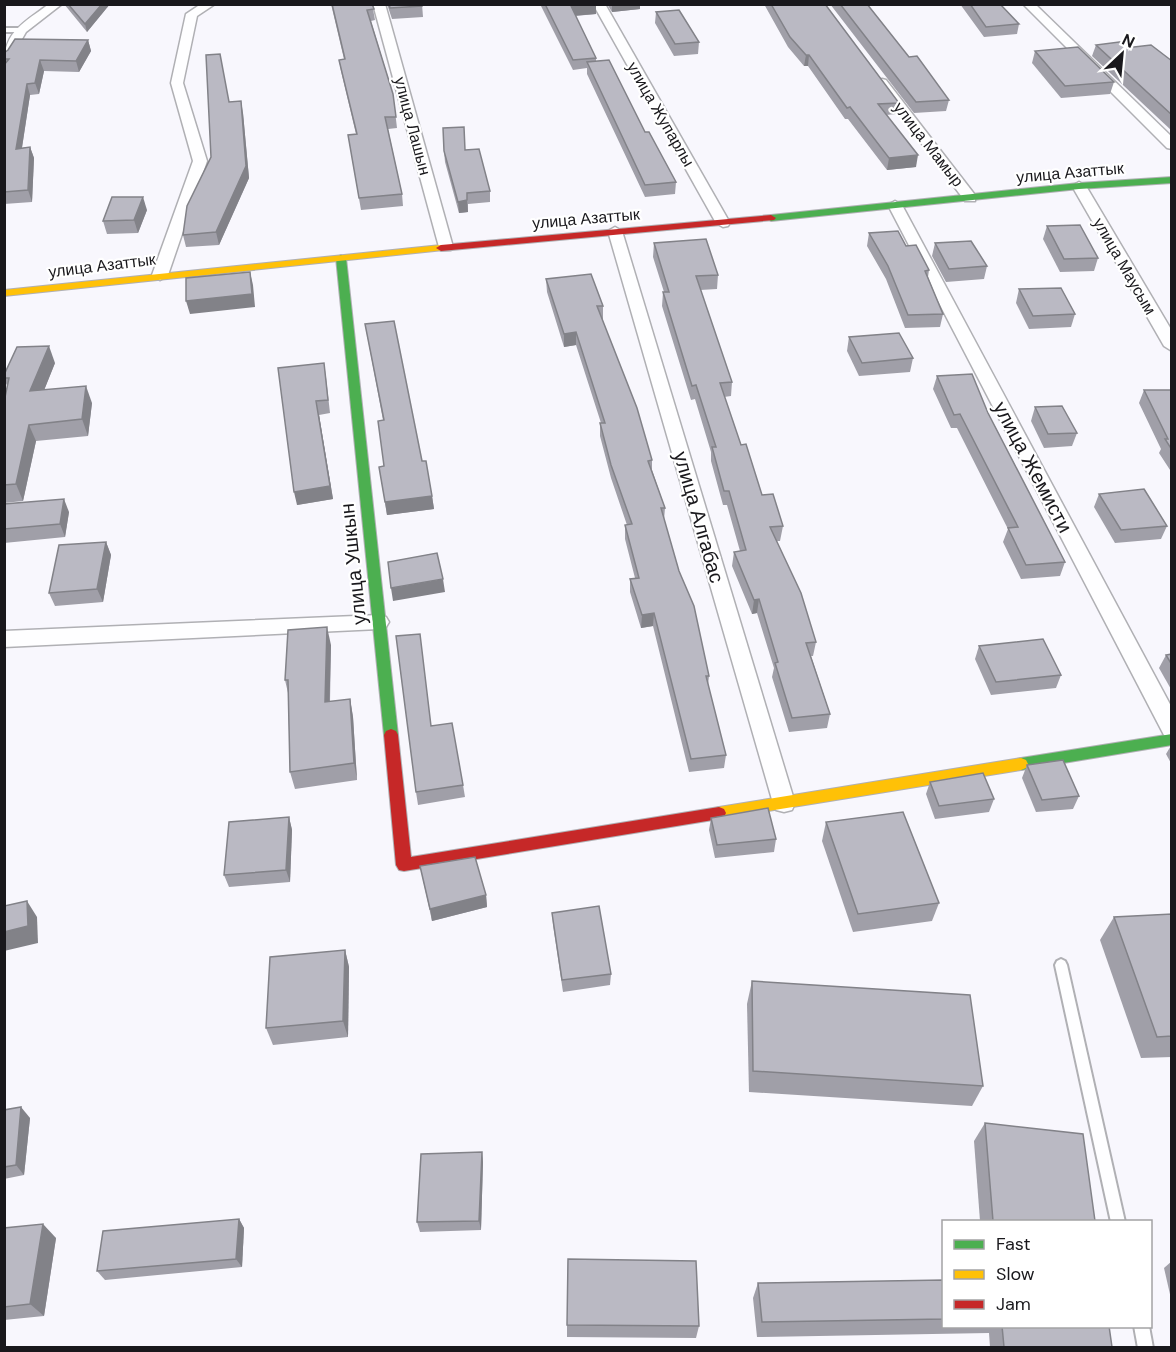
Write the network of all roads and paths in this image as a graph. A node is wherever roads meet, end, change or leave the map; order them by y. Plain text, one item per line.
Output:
1 (57, 4) edge
2 (210, 4) edge
3 (379, 4) edge
4 (599, 4) edge
5 (1028, 4) edge
6 (4, 30) edge
7 (21, 30) junction
8 (4, 60) edge
9 (871, 69) edge
10 (1172, 145) edge
11 (1172, 180) edge
12 (1079, 186) junction
13 (970, 198) junction
14 (896, 205) junction
15 (723, 223) junction
16 (615, 231) junction
17 (446, 248) junction
18 (341, 258) junction
19 (160, 275) junction
20 (4, 293) edge
21 (1172, 346) edge
22 (379, 621) junction
23 (4, 639) edge
24 (1172, 729) edge
25 (1172, 739) edge
26 (784, 802) junction
27 (1061, 965) dead end
28 (1118, 1220) edge
29 (1141, 1328) edge
30 (1146, 1347) edge

1 - 7 street
2 - 19 street
3 - 17 street, улица Лашын
4 - 15 street, улица Жупарлы
5 - 10 street
6 - 7 lane
7 - 8 street
9 - 13 street, улица Мамыр
11 - 12 street, улица Азаттык
12 - 13 street, улица Азаттык
12 - 21 street, улица Маусым
13 - 14 street, улица Азаттык
14 - 15 street, улица Азаттык
14 - 24 street, улица Жемисти
15 - 16 street, улица Азаттык
16 - 17 street, улица Азаттык
16 - 26 street, улица Алгабас
17 - 18 street, улица Азаттык
18 - 19 street, улица Азаттык
18 - 22 street, улица Ушкын
19 - 20 street, улица Азаттык
22 - 23 street
22 - 26 street, улица Ушкын
25 - 26 street
27 - 28 lane
29 - 30 lane

